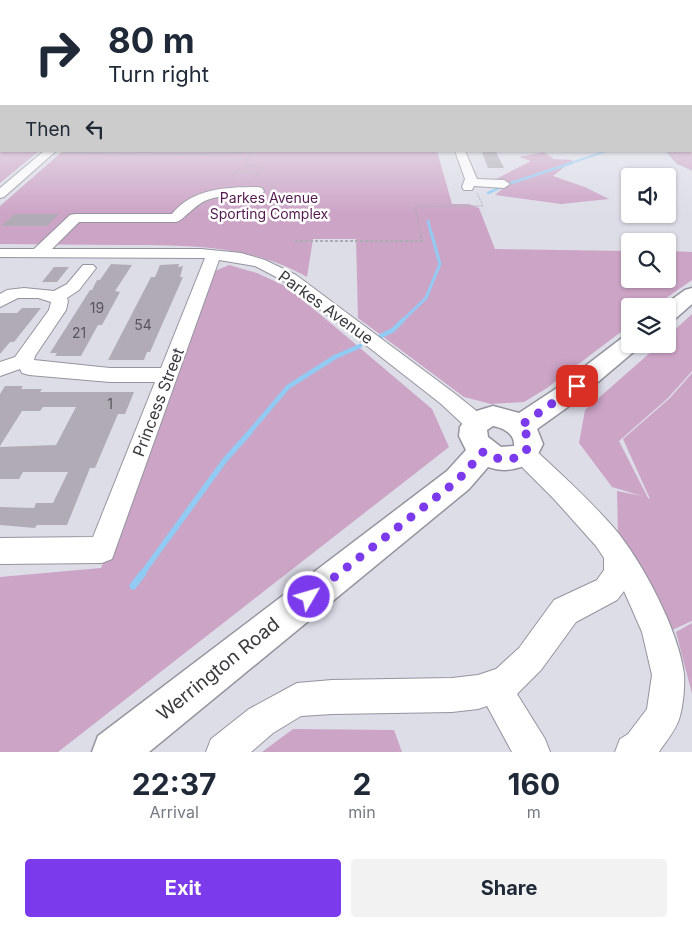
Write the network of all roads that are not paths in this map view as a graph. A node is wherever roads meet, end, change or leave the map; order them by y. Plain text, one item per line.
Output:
1 (51, 152) edge
2 (460, 152) edge
3 (504, 184) dead end
4 (253, 186) road end
5 (0, 194) edge
6 (0, 253) edge
7 (38, 253) junction
8 (214, 254) junction
9 (88, 268) dead end
10 (9, 293) edge
11 (692, 294) edge
12 (57, 297) junction
13 (676, 307) edge
14 (621, 350) edge
15 (24, 361) junction
16 (0, 369) edge
17 (168, 375) junction
18 (520, 426) junction
19 (480, 437) junction
20 (524, 454) junction
21 (0, 551) edge
22 (617, 555) junction
23 (494, 686) junction
24 (114, 752) edge
25 (224, 752) edge
26 (532, 752) edge
27 (633, 752) edge

1 - 5 street
2 - 3 street
4 - 7 street
6 - 7 street, Parkes Avenue
7 - 8 street, Parkes Avenue
8 - 17 street, Princess Street
8 - 19 street, Parkes Avenue
9 - 12 street
10 - 12 street
11 - 13 main road
12 - 15 street
14 - 18 main road
15 - 16 street
15 - 17 street
17 - 21 street, Princess Street
18 - 19 main road
18 - 20 main road
19 - 20 main road
19 - 24 main road, Werrington Road
20 - 22 street
22 - 23 street
22 - 27 street
23 - 25 street
23 - 26 street

